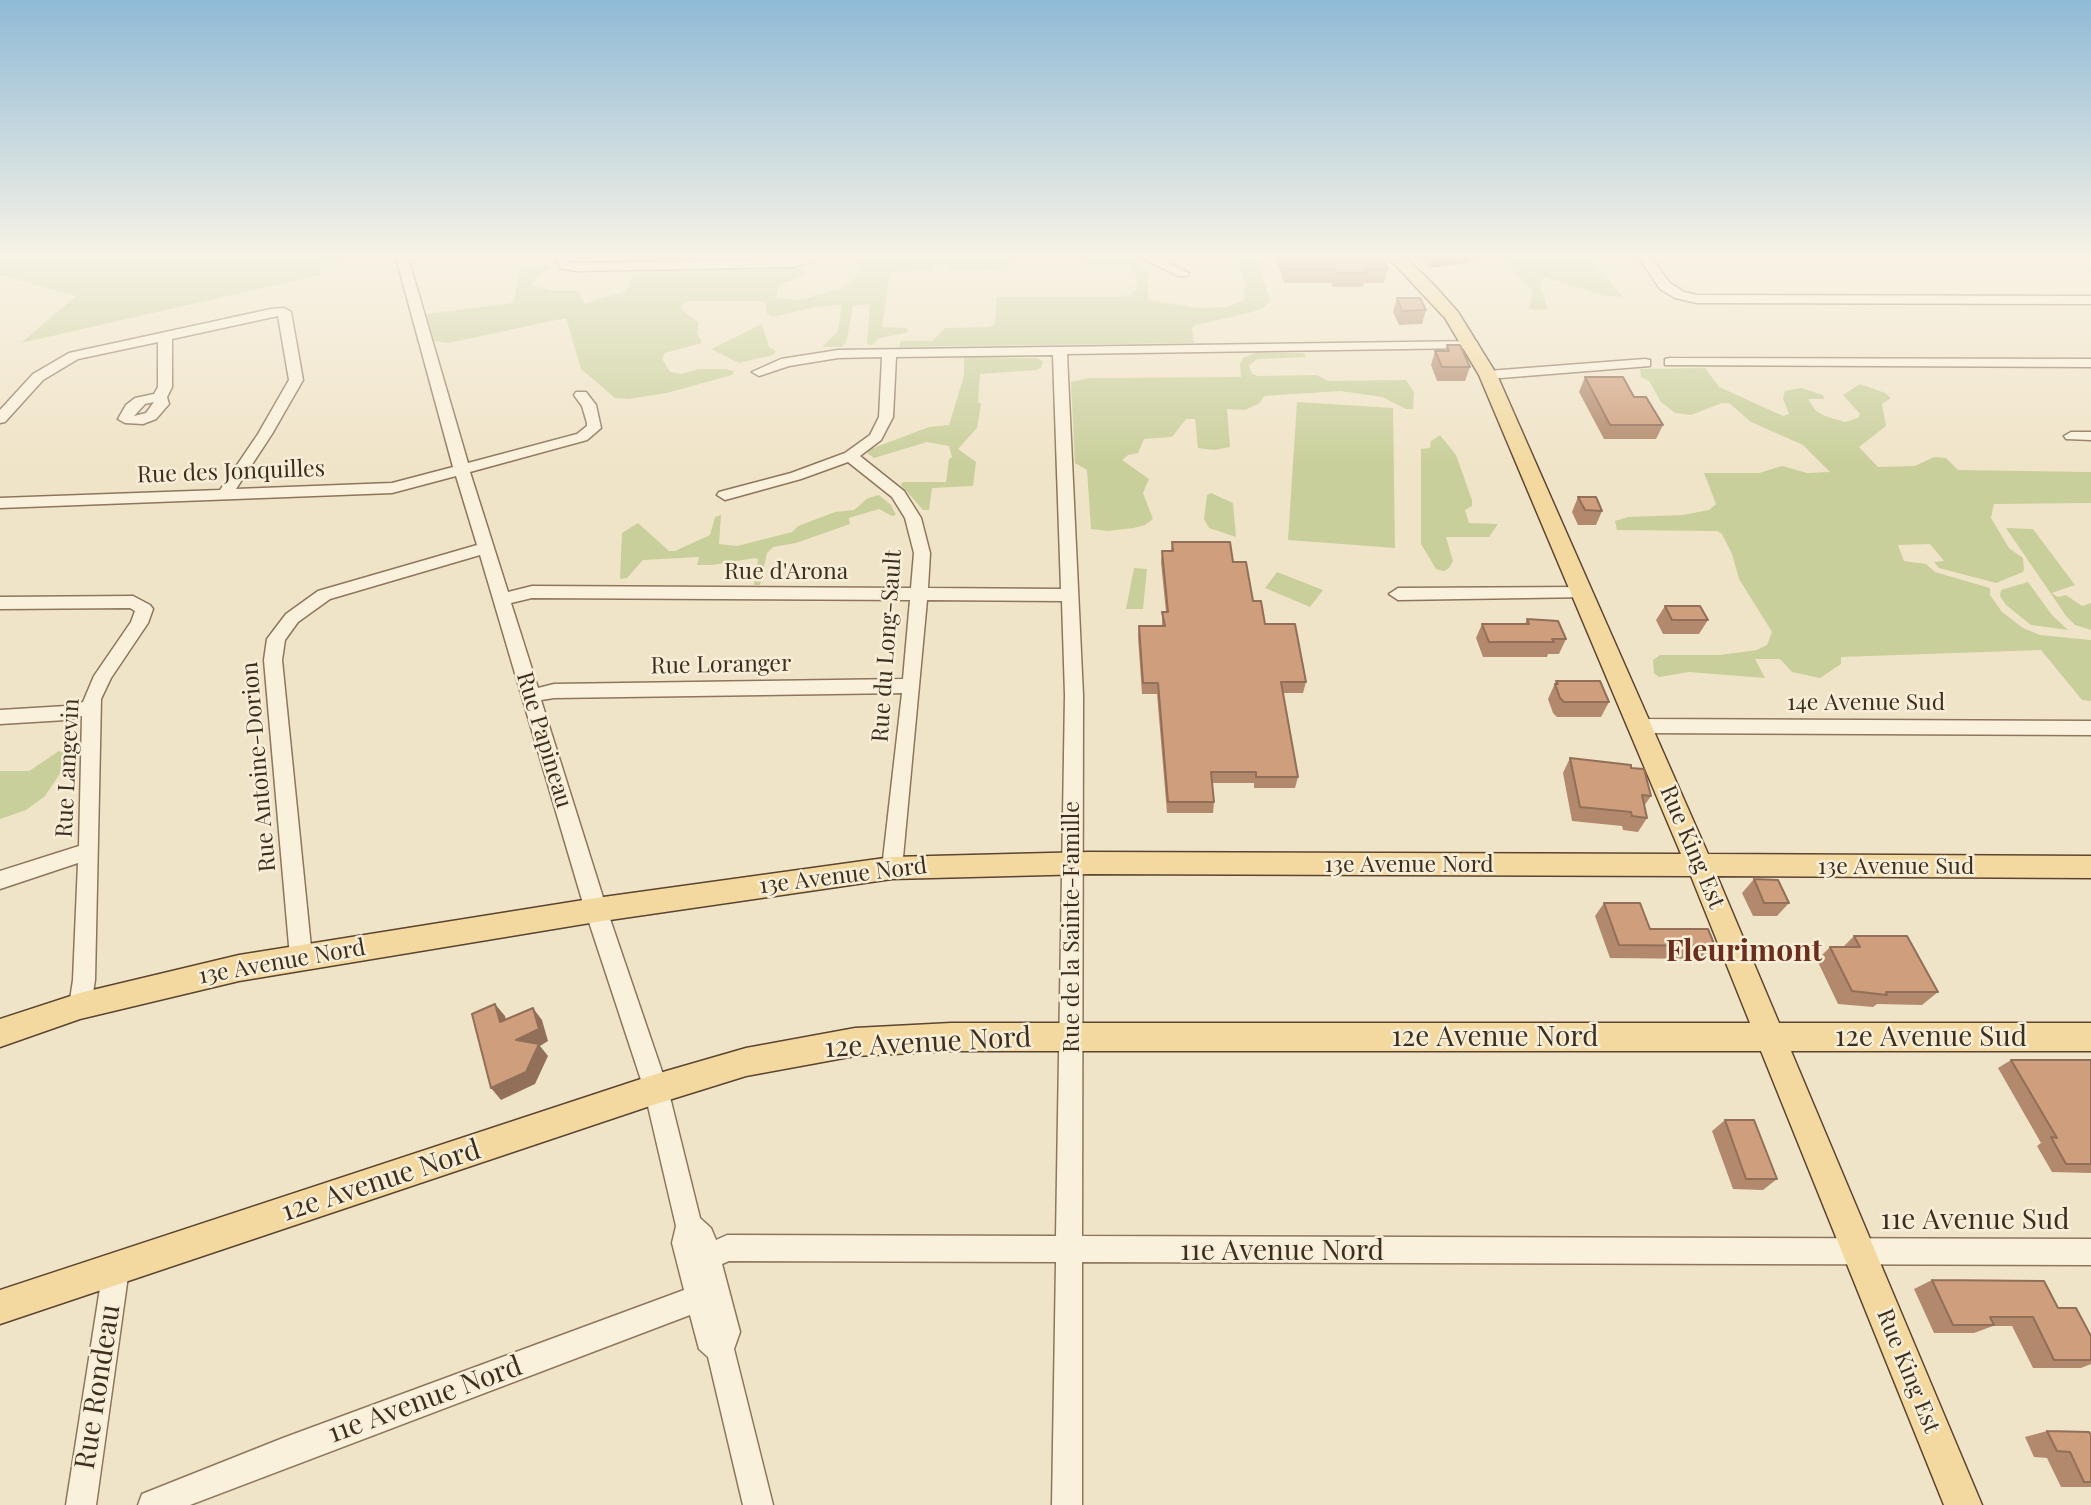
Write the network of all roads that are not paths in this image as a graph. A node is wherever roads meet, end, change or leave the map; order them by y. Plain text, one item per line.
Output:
1 (216, 324) edge
2 (287, 324) edge
3 (421, 324) edge
4 (1456, 324) edge
5 (165, 335) junction
6 (1471, 344) junction
7 (1060, 349) junction
8 (889, 353) junction
9 (1670, 362) dead end
10 (1645, 363) dead end
11 (2091, 363) edge
12 (759, 372) dead end
13 (1488, 375) junction
14 (582, 395) dead end
15 (160, 397) dead end
16 (0, 419) edge
17 (2071, 436) dead end
18 (2091, 436) edge
19 (850, 456) junction
20 (462, 470) junction
21 (224, 495) junction
22 (725, 495) dead end
23 (0, 503) edge
24 (485, 548) junction
25 (1583, 593) junction
26 (1398, 594) dead end
27 (919, 595) junction
28 (1071, 596) junction
29 (501, 599) junction
30 (0, 603) edge
31 (912, 686) junction
32 (531, 696) junction
33 (92, 707) junction
34 (0, 717) edge
35 (1640, 726) junction
36 (2091, 728) edge
37 (89, 851) junction
38 (1072, 863) junction
39 (1700, 867) junction
40 (2091, 867) edge
41 (892, 868) junction
42 (0, 880) edge
43 (596, 910) junction
44 (301, 957) junction
45 (80, 1006) junction
46 (0, 1033) edge
47 (1070, 1037) junction
48 (1770, 1037) junction
49 (2091, 1037) edge
50 (656, 1090) junction
51 (689, 1226) junction
52 (1071, 1250) junction
53 (1859, 1252) junction
54 (2091, 1252) edge
55 (707, 1258) junction
56 (116, 1269) junction
57 (699, 1298) junction
58 (0, 1307) edge
59 (720, 1349) junction
60 (760, 1504) edge
61 (81, 1505) edge
62 (153, 1505) edge
63 (1067, 1505) edge
64 (1963, 1505) edge

1 - 5 street
2 - 21 street
3 - 20 street, Rue Papineau
4 - 6 main road, Rue King Est
5 - 15 street
5 - 16 street
6 - 7 street
6 - 13 main road, Rue King Est
7 - 8 street
7 - 28 street, Rue de la Sainte-Famille
8 - 12 street
8 - 19 street
9 - 11 street
10 - 13 street
13 - 25 main road, Rue King Est
14 - 20 street, Rue des Jonquilles
17 - 18 street
19 - 22 street
19 - 27 street, Rue du Long-Sault
20 - 21 street, Rue des Jonquilles
20 - 24 street, Rue Papineau
21 - 23 street, Rue des Jonquilles
24 - 29 street, Rue Papineau
24 - 44 street, Rue Antoine-Dorion
25 - 26 street
25 - 35 main road, Rue King Est
27 - 28 street, Rue d'Arona
27 - 29 street, Rue d'Arona
27 - 31 street, Rue du Long-Sault
28 - 38 street, Rue de la Sainte-Famille
29 - 32 street, Rue Papineau
30 - 33 street, Rue Langevin
31 - 32 street, Rue Loranger
31 - 41 street, Rue du Long-Sault
32 - 43 street, Rue Papineau
33 - 34 street
33 - 37 street, Rue Langevin
35 - 36 street, 14e Avenue Sud
35 - 39 main road, Rue King Est
37 - 42 street
37 - 45 street, Rue Langevin
38 - 39 main road, 13e Avenue Nord
38 - 41 main road, 13e Avenue Nord
38 - 47 street, Rue de la Sainte-Famille
39 - 40 main road, 13e Avenue Sud
39 - 48 main road, Rue King Est
41 - 43 main road, 13e Avenue Nord
43 - 44 main road, 13e Avenue Nord
43 - 50 street, Rue Papineau
44 - 45 main road, 13e Avenue Nord
45 - 46 main road, 13e Avenue Nord
47 - 48 main road, 12e Avenue Nord
47 - 50 main road, 12e Avenue Nord
47 - 52 street, Rue de la Sainte-Famille
48 - 49 main road, 12e Avenue Sud
48 - 53 main road, Rue King Est
50 - 51 street, Rue Papineau
50 - 56 main road, 12e Avenue Nord
51 - 55 street, Rue Papineau
51 - 57 street, Rue Papineau
52 - 53 street, 11e Avenue Nord
52 - 55 street, 11e Avenue Nord
52 - 63 street, Rue de la Sainte-Famille
53 - 54 street, 11e Avenue Sud
53 - 64 main road, Rue King Est
55 - 59 street, Rue Papineau
56 - 58 main road, 12e Avenue Nord
56 - 61 street, Rue Rondeau
57 - 59 street, Rue Papineau
57 - 62 street, 11e Avenue Nord
59 - 60 street, Rue Papineau

